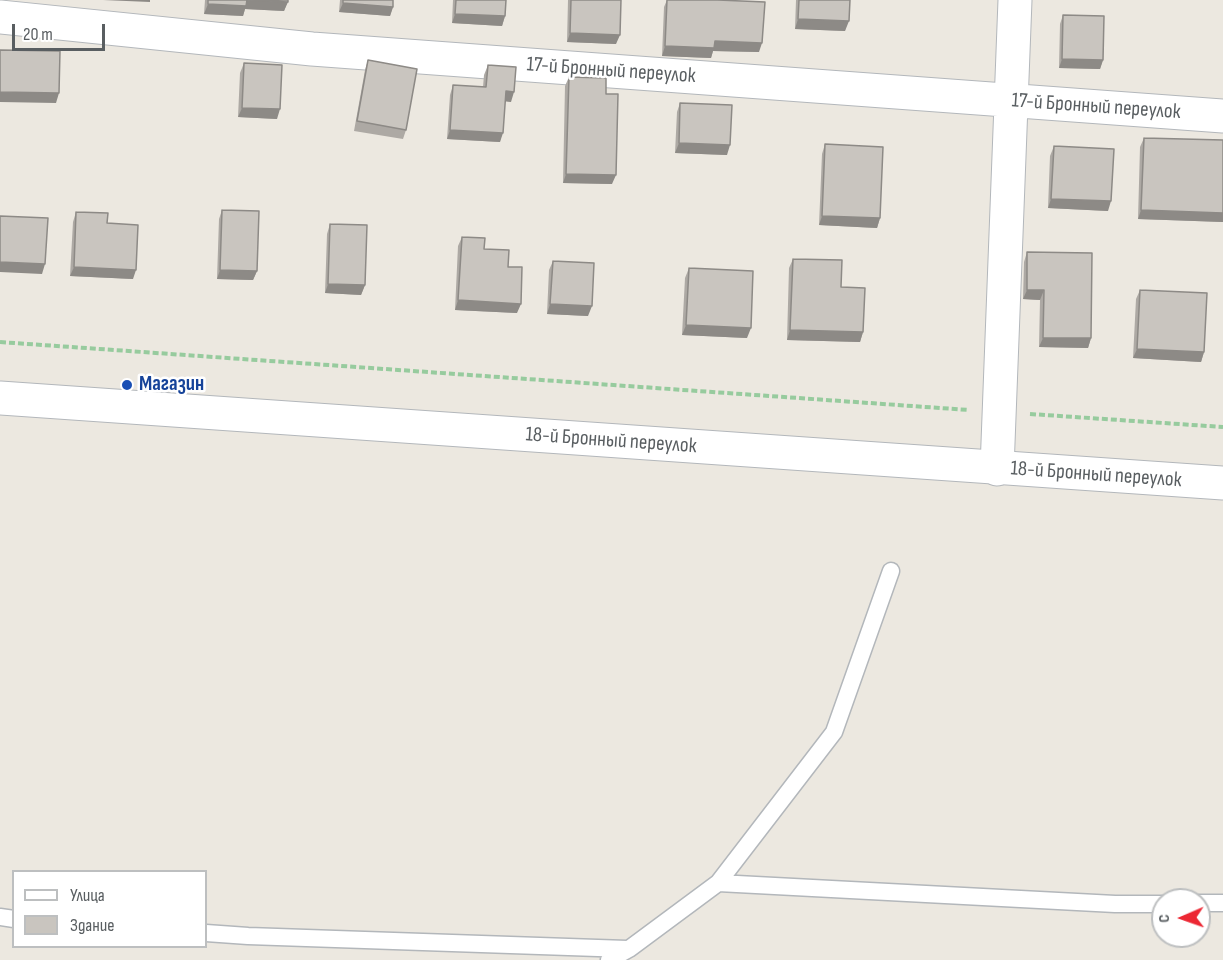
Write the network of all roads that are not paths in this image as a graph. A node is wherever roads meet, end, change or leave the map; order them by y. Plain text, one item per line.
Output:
1 (1015, 0) edge
2 (0, 17) edge
3 (1012, 101) junction
4 (1223, 116) edge
5 (0, 398) edge
6 (997, 469) junction
7 (1223, 483) edge
8 (891, 571) dead end
9 (718, 883) junction
10 (1151, 904) edge
11 (207, 933) edge
12 (629, 949) junction
13 (609, 960) edge

1 - 3 street
2 - 3 street, 17-й Бронный переулок
3 - 4 street, 17-й Бронный переулок
3 - 6 street
5 - 6 street, 18-й Бронный переулок
6 - 7 street, 18-й Бронный переулок
8 - 9 lane
9 - 10 lane
9 - 12 lane
11 - 12 lane
12 - 13 lane

